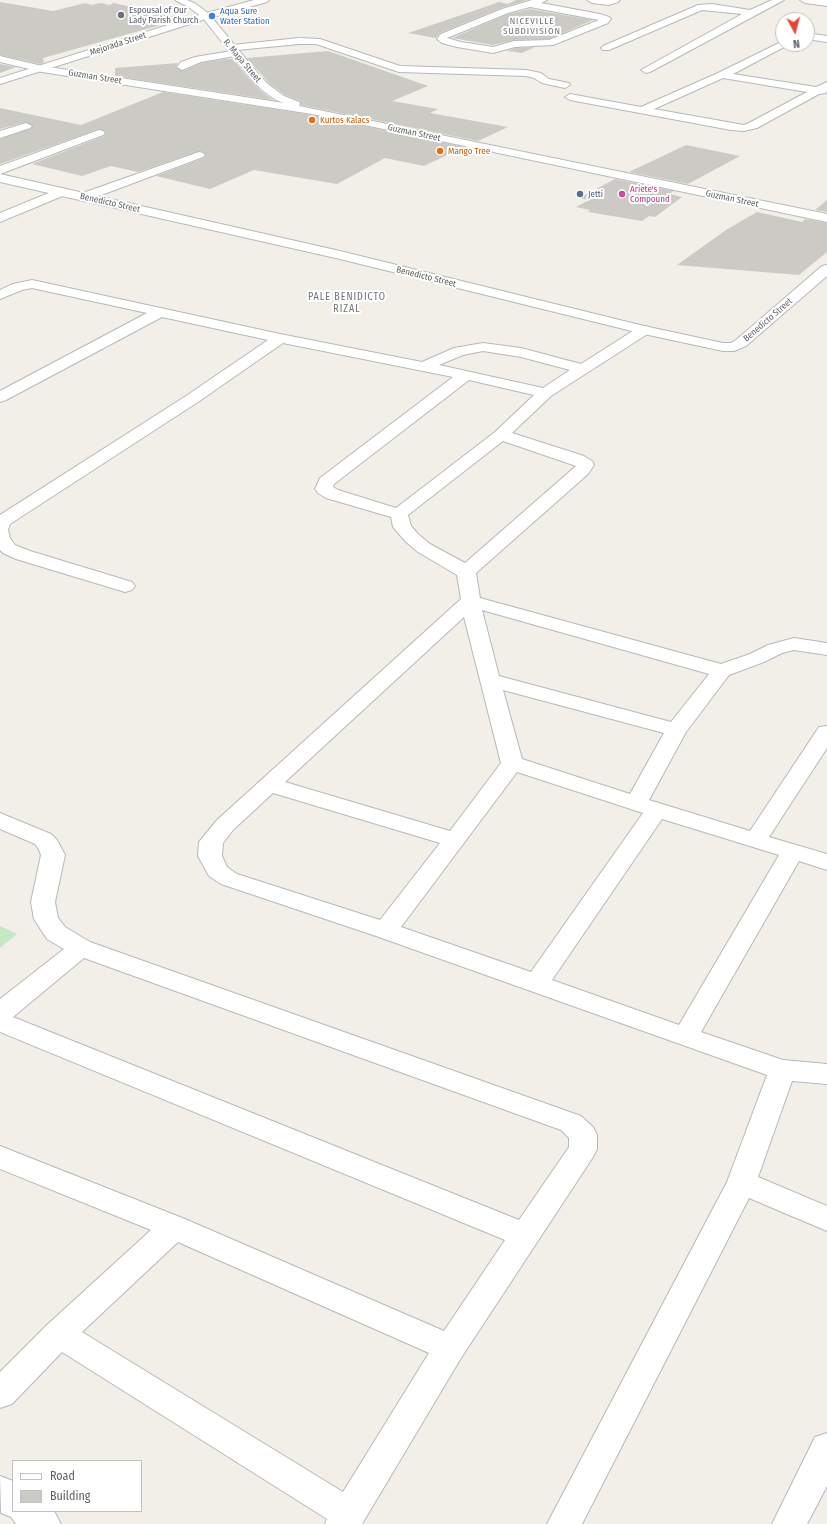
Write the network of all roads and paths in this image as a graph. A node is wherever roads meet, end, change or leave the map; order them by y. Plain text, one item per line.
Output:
1 (180, 0) edge
2 (264, 0) edge
3 (542, 0) edge
4 (592, 0) edge
5 (615, 0) edge
6 (779, 0) edge
7 (805, 0) edge
8 (827, 3) edge
9 (530, 4) junction
10 (751, 13) junction
11 (206, 16) junction
12 (656, 26) junction
13 (677, 29) dead end
14 (698, 33) dead end
15 (712, 35) junction
16 (815, 37) edge
17 (827, 39) edge
18 (606, 48) dead end
19 (775, 48) edge
20 (234, 51) junction
21 (0, 59) edge
22 (182, 67) dead end
23 (42, 69) junction
24 (646, 70) dead end
25 (722, 74) junction
26 (0, 81) edge
27 (565, 85) dead end
28 (824, 89) edge
29 (570, 97) dead end
30 (641, 111) junction
31 (312, 112) junction
32 (26, 126) dead end
33 (99, 133) dead end
34 (0, 136) edge
35 (199, 155) dead end
36 (0, 170) edge
37 (0, 178) edge
38 (56, 191) junction
39 (84, 198) junction
40 (0, 211) edge
41 (0, 218) edge
42 (827, 218) edge
43 (827, 269) edge
44 (0, 295) edge
45 (160, 312) junction
46 (644, 330) junction
47 (280, 338) junction
48 (422, 367) junction
49 (584, 369) junction
50 (466, 375) junction
51 (545, 393) junction
52 (0, 398) edge
53 (502, 435) junction
54 (398, 514) junction
55 (0, 528) edge
56 (0, 532) edge
57 (466, 572) junction
58 (126, 586) dead end
59 (470, 602) junction
60 (827, 649) edge
61 (722, 671) junction
62 (490, 680) junction
63 (676, 730) junction
64 (827, 732) edge
65 (512, 763) junction
66 (268, 784) junction
67 (646, 807) junction
68 (0, 820) edge
69 (455, 840) junction
70 (755, 840) junction
71 (792, 852) junction
72 (827, 862) edge
73 (385, 930) junction
74 (81, 948) junction
75 (536, 984) junction
76 (0, 1013) edge
77 (0, 1022) edge
78 (685, 1037) junction
79 (782, 1070) junction
80 (827, 1074) edge
81 (0, 1157) edge
82 (742, 1182) junction
83 (827, 1219) edge
84 (174, 1227) junction
85 (525, 1235) junction
86 (60, 1334) junction
87 (450, 1348) junction
88 (0, 1394) edge
89 (827, 1448) edge
90 (0, 1492) edge
91 (12, 1501) edge
92 (27, 1512) edge
93 (346, 1519) edge
94 (44, 1524) edge
95 (564, 1524) edge
96 (789, 1524) edge

1 - 11 street, R. Mapa Street
2 - 11 street, Mejorada Street
3 - 9 street
4 - 5 street
6 - 10 street
7 - 8 street
9 - 9 street
10 - 12 street
10 - 15 street
11 - 20 street, R. Mapa Street
11 - 23 street, Mejorada Street
12 - 13 street
12 - 18 street
14 - 15 street
15 - 24 street
16 - 17 street
19 - 25 street
20 - 22 street
20 - 27 street
20 - 31 street, R. Mapa Street
21 - 23 street, Guzman Street
23 - 26 street, Mejorada Street
23 - 31 street, Guzman Street
25 - 28 street
25 - 30 street
28 - 30 street
29 - 30 street
31 - 42 street, Guzman Street
32 - 34 street
33 - 36 street
35 - 39 street
37 - 38 street, Benedicto Street
38 - 39 street, Benedicto Street
38 - 40 street
38 - 41 street
39 - 46 street, Benedicto Street
43 - 46 street, Benedicto Street
44 - 45 street
45 - 47 street
45 - 52 street
46 - 49 street
47 - 48 street
47 - 55 street
48 - 49 street
48 - 50 street
49 - 51 street
50 - 51 street
50 - 54 street
51 - 53 street
53 - 54 street
53 - 57 street
54 - 57 street
56 - 58 street
57 - 59 street
59 - 61 street
59 - 62 street
59 - 66 street
60 - 61 street
61 - 63 street
62 - 63 street
62 - 65 street
63 - 67 street
64 - 70 street
65 - 67 street
65 - 69 street
66 - 69 street
66 - 73 street
67 - 70 street
67 - 75 street
68 - 74 street
69 - 73 street
70 - 71 street
71 - 72 street
71 - 78 street
73 - 75 street
74 - 76 street
74 - 85 street
75 - 78 street
77 - 85 street
78 - 79 street
79 - 80 street
79 - 82 street
81 - 84 street
82 - 83 street
82 - 95 street
84 - 86 street
84 - 87 street
85 - 87 street
86 - 88 street
86 - 93 street
87 - 93 street
89 - 96 street
90 - 91 street
92 - 94 street

